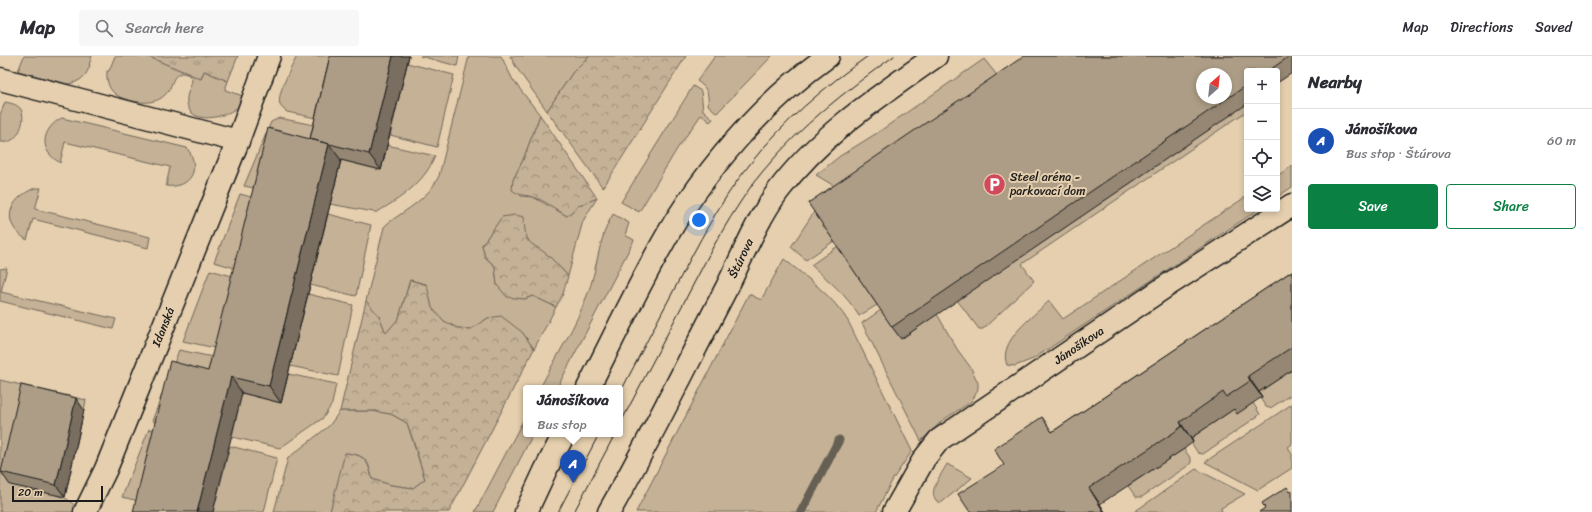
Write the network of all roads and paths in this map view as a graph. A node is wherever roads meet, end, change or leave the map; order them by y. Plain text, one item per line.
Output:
1 (269, 56) edge
2 (828, 56) edge
3 (936, 56) edge
4 (0, 79) edge
5 (238, 141) junction
6 (1292, 205) edge
7 (590, 385) edge
8 (563, 437) edge
9 (85, 512) edge
10 (526, 512) edge
11 (609, 512) edge
12 (894, 512) edge

1 - 5 street, Idanská
2 - 7 street
3 - 11 street, Štúrova
4 - 5 street
5 - 9 street, Idanská
6 - 12 street, Jánošíkova
8 - 10 street

